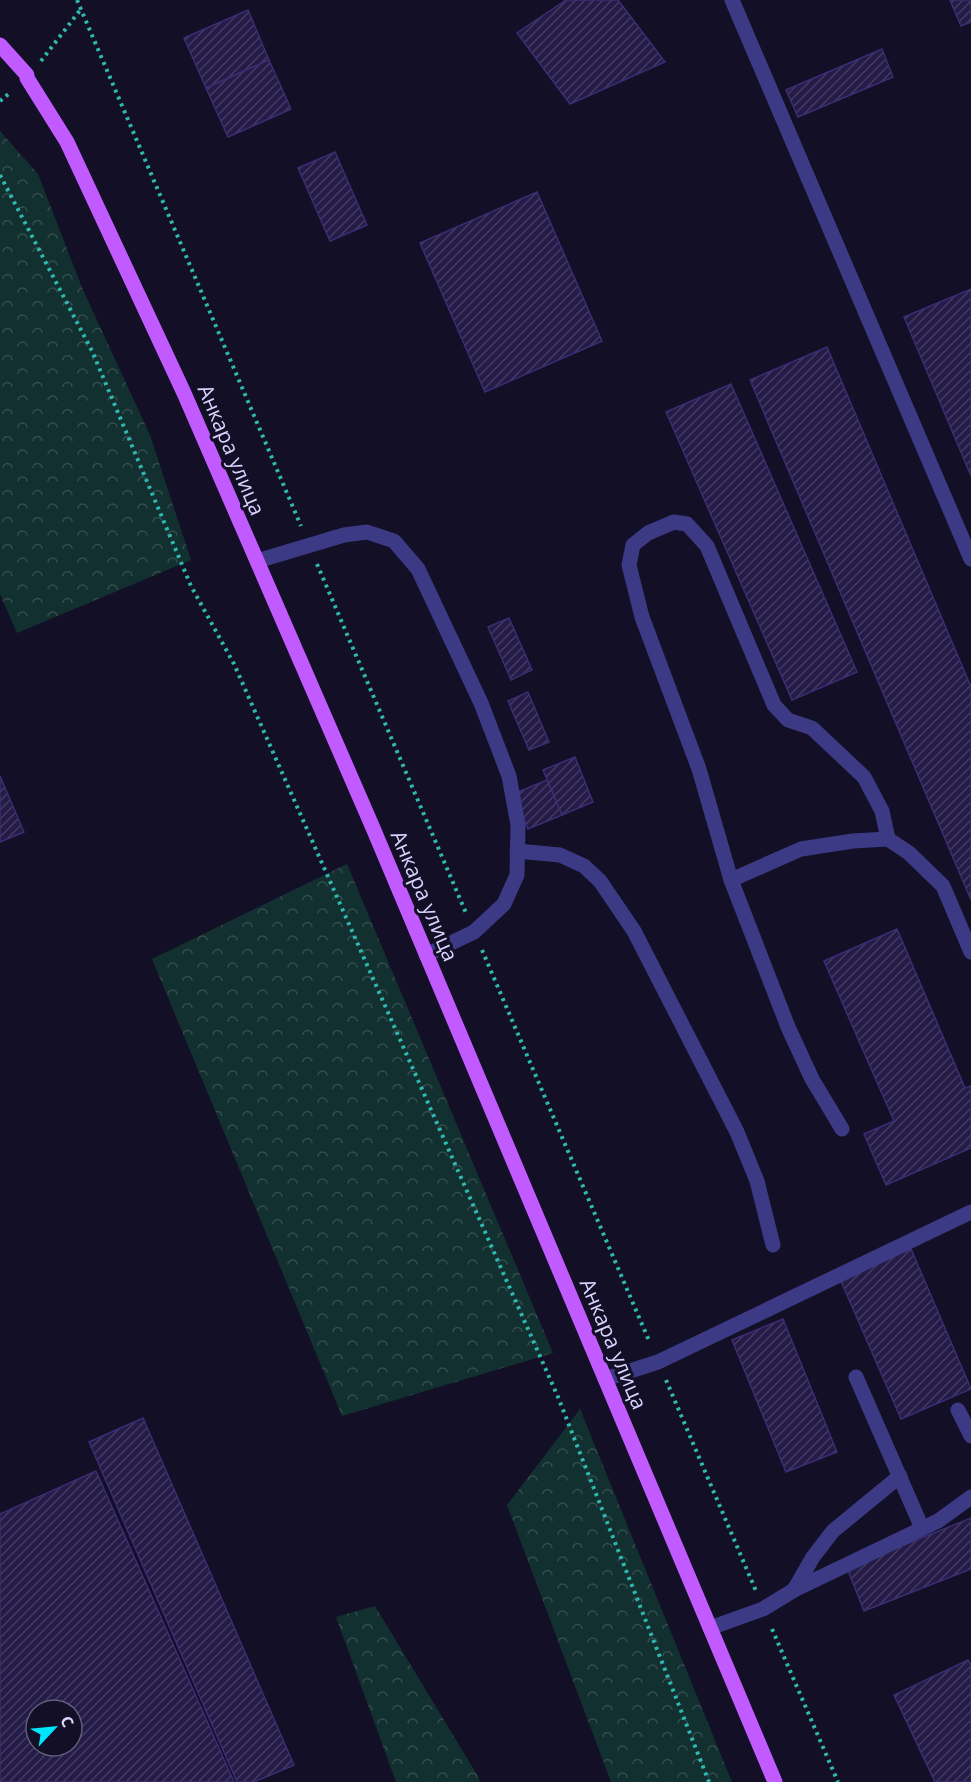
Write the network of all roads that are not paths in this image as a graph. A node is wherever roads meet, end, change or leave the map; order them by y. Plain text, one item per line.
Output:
1 (732, 0) edge
2 (0, 45) edge
3 (971, 559) edge
4 (257, 561) junction
5 (888, 839) junction
6 (517, 851) junction
7 (731, 880) junction
8 (971, 952) edge
9 (426, 955) junction
10 (842, 1128) dead end
11 (971, 1212) edge
12 (773, 1245) dead end
13 (856, 1377) dead end
14 (604, 1379) junction
15 (958, 1410) dead end
16 (971, 1436) edge
17 (900, 1476) junction
18 (971, 1497) edge
19 (922, 1528) junction
20 (794, 1590) junction
21 (710, 1628) junction
22 (774, 1782) edge

1 - 3 street
2 - 4 main road, Анкара улица
4 - 6 street
4 - 9 main road, Анкара улица
5 - 7 street
5 - 7 street
5 - 8 street
6 - 9 street
6 - 12 street
7 - 10 street
9 - 14 main road, Анкара улица
11 - 14 street
13 - 17 street
14 - 21 main road, Анкара улица
15 - 16 street
17 - 19 street
17 - 20 street
18 - 19 street
19 - 20 street
20 - 21 street
21 - 22 main road, Анкара улица

